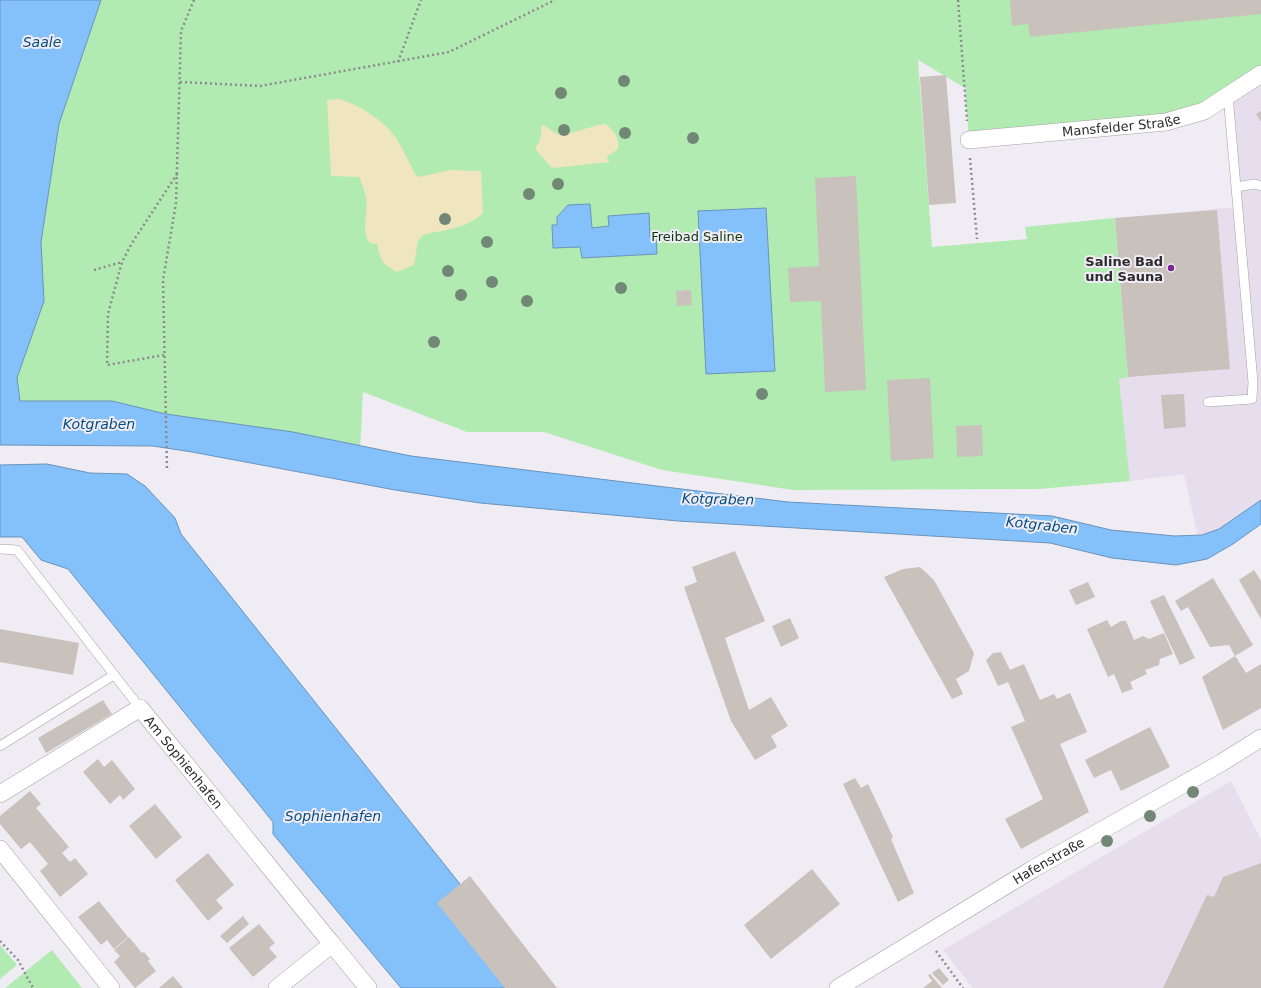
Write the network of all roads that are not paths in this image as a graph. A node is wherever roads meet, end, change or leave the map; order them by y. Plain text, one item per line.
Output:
1 (1261, 74) edge
2 (1228, 95) junction
3 (969, 140) dead end
4 (1261, 186) edge
5 (1237, 187) junction
6 (1257, 382) edge
7 (1208, 402) dead end
8 (0, 549) edge
9 (114, 675) junction
10 (140, 708) junction
11 (1261, 738) edge
12 (0, 746) edge
13 (0, 794) edge
14 (0, 849) edge
15 (332, 944) junction
16 (111, 988) edge
17 (277, 988) edge
18 (368, 988) edge
19 (838, 988) edge

1 - 2 street, Mansfelder Straße
2 - 3 street, Mansfelder Straße
2 - 5 lane
4 - 5 lane
5 - 6 lane
6 - 7 lane
8 - 9 lane
9 - 10 lane
9 - 12 lane
10 - 13 street, Am Sophienhafen
10 - 15 street, Am Sophienhafen
11 - 19 street, Hafenstraße
14 - 16 street
15 - 17 street
15 - 18 street, Am Sophienhafen

